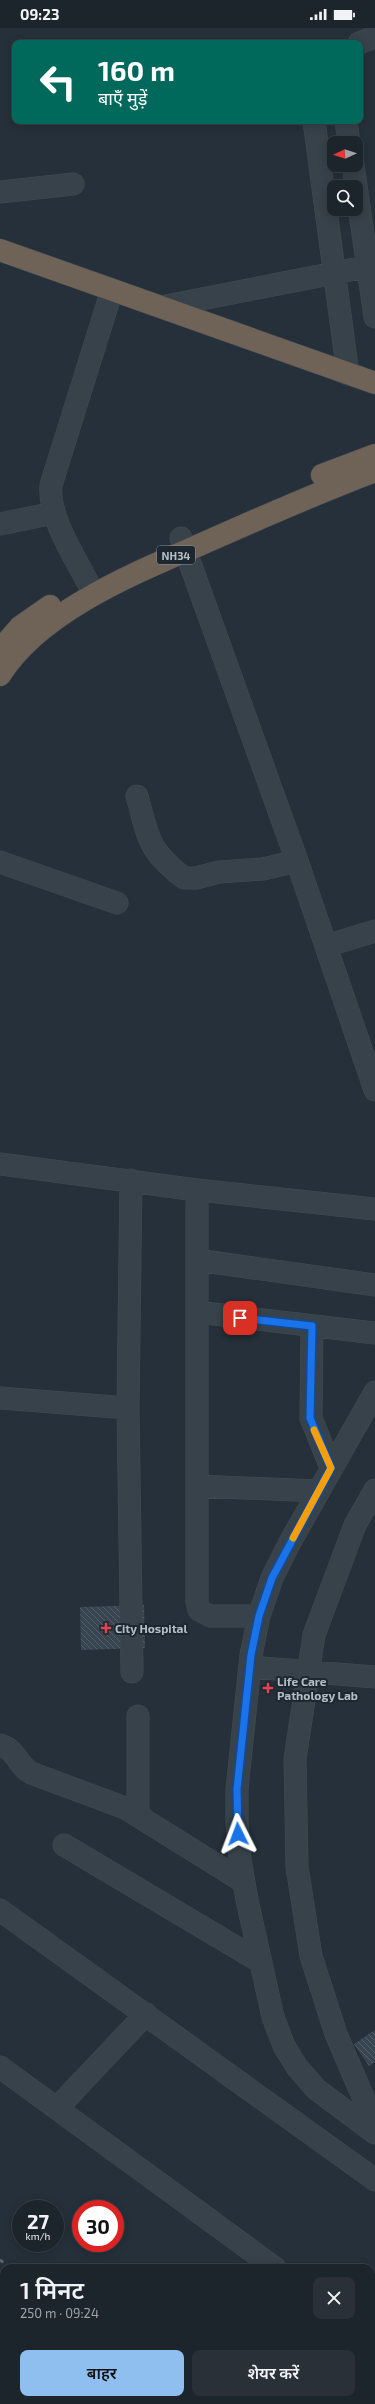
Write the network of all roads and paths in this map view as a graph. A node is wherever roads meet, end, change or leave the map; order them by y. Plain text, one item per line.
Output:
1 (375, 36) edge
2 (363, 41) edge
3 (314, 124) edge
4 (346, 124) edge
5 (348, 136) edge
6 (354, 172) edge
7 (73, 184) dead end
8 (0, 192) edge
9 (0, 250) edge
10 (372, 265) edge
11 (336, 272) junction
12 (112, 290) junction
13 (161, 307) junction
14 (375, 317) edge
15 (348, 374) junction
16 (375, 384) edge
17 (375, 455) edge
18 (375, 472) edge
19 (54, 513) junction
20 (0, 524) edge
21 (183, 545) junction
22 (88, 584) junction
23 (0, 650) edge
24 (0, 675) edge
25 (137, 796) dead end
26 (297, 861) junction
27 (0, 862) edge
28 (117, 903) dead end
29 (375, 931) edge
30 (326, 946) junction
31 (375, 1090) edge
32 (0, 1164) edge
33 (131, 1180) junction
34 (197, 1190) junction
35 (375, 1209) edge
36 (197, 1260) junction
37 (375, 1285) edge
38 (197, 1312) junction
39 (312, 1326) junction
40 (375, 1333) edge
41 (375, 1392) edge
42 (0, 1398) edge
43 (128, 1408) junction
44 (331, 1468) junction
45 (197, 1486) junction
46 (375, 1490) edge
47 (318, 1491) junction
48 (259, 1616) junction
49 (250, 1667) junction
50 (132, 1672) dead end
51 (307, 1672) junction
52 (375, 1677) edge
53 (138, 1716) dead end
54 (0, 1746) edge
55 (138, 1816) junction
56 (64, 1845) dead end
57 (244, 1882) junction
58 (0, 1910) edge
59 (261, 1962) junction
60 (146, 2014) junction
61 (0, 2066) edge
62 (57, 2108) junction
63 (375, 2125) edge
64 (375, 2134) edge
65 (375, 2180) edge
66 (270, 2264) edge

1 - 2 street
3 - 11 street
4 - 5 street
6 - 10 street
7 - 8 street
9 - 12 highway
10 - 11 street
10 - 14 street
11 - 13 street
11 - 15 street
12 - 13 highway
12 - 19 street
13 - 15 highway
15 - 16 highway
17 - 21 highway, NH34
18 - 21 highway, NH34
19 - 20 street
19 - 22 street
21 - 22 highway, NH34
21 - 24 highway, NH34
21 - 26 street
22 - 23 highway, NH34
25 - 26 street
26 - 30 street
27 - 28 street
29 - 30 street
30 - 31 street
32 - 33 street
33 - 34 street
33 - 43 street
34 - 35 street
34 - 36 street
36 - 37 street
36 - 38 street
38 - 39 street
38 - 45 street
39 - 40 street
39 - 44 street
41 - 44 street
42 - 43 street
43 - 50 street
44 - 47 street
45 - 47 street
45 - 48 street
46 - 51 street
47 - 48 street
48 - 49 street
49 - 51 street
49 - 57 street
51 - 52 street
51 - 63 street
53 - 55 street
54 - 55 street
55 - 57 street
56 - 59 street
57 - 59 street
58 - 60 street
59 - 64 street
60 - 62 street
60 - 65 street
61 - 62 street
62 - 66 street

